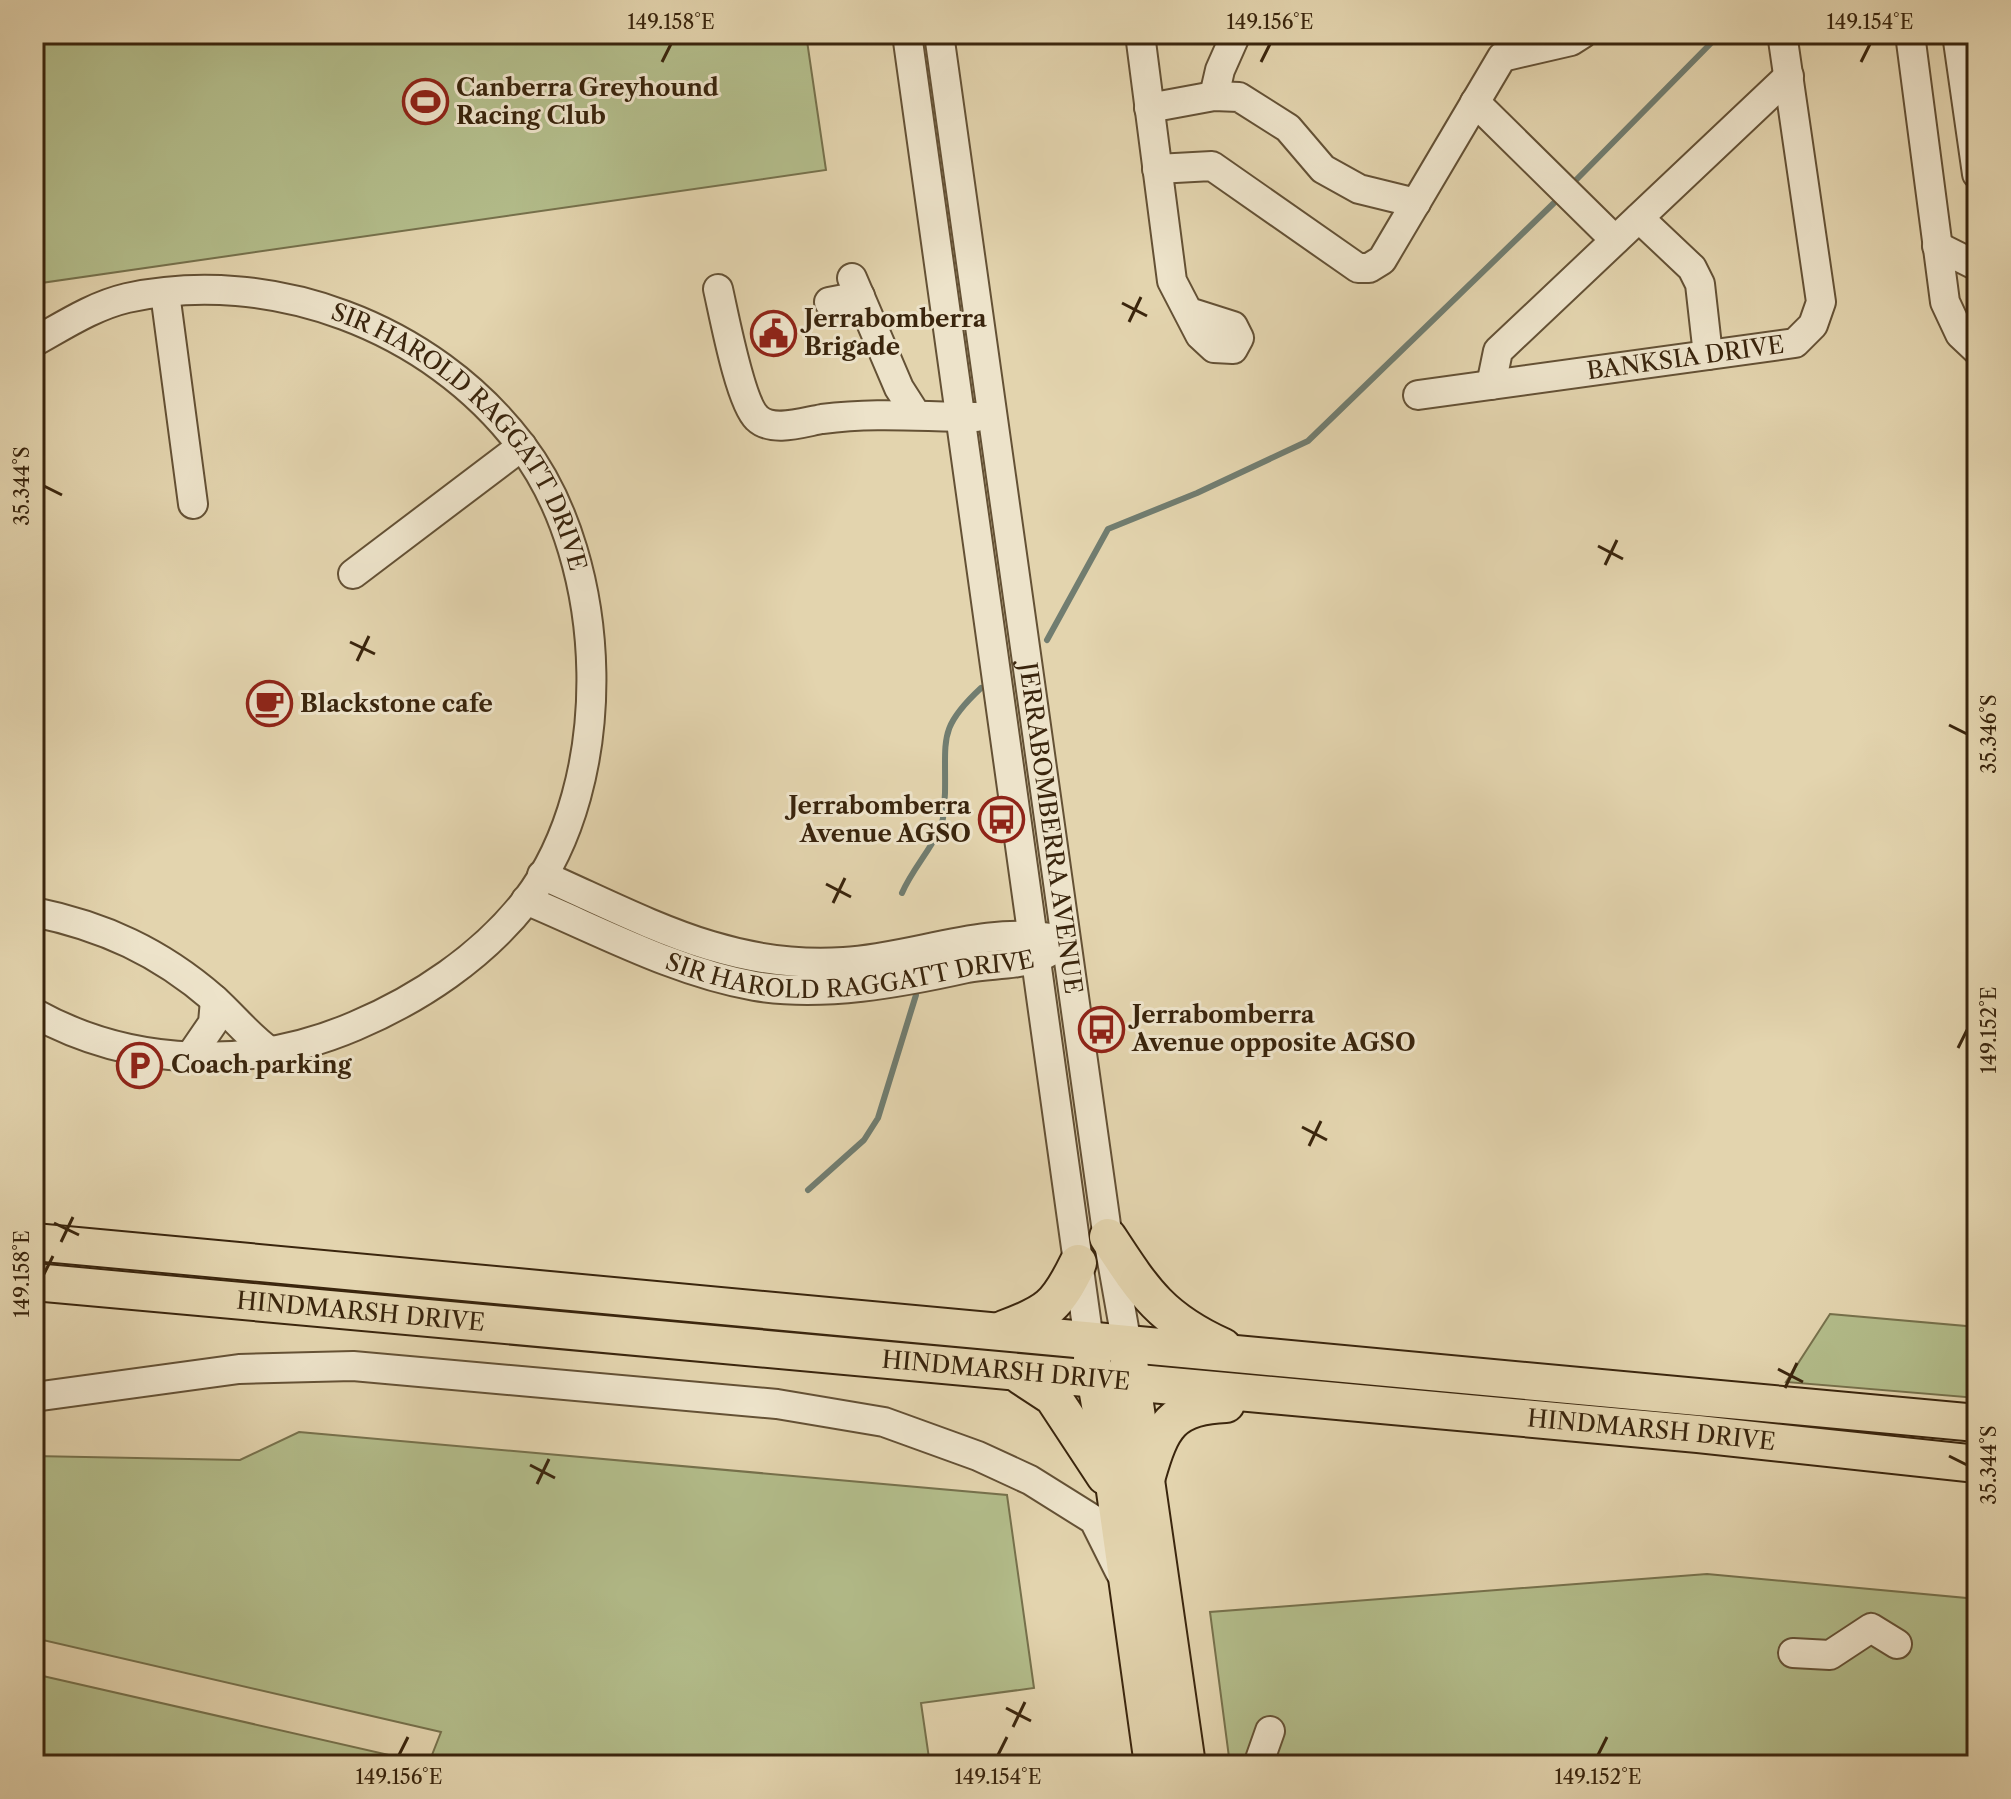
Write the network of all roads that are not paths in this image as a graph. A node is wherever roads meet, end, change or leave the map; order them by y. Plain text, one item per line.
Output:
1 (907, 34) edge
2 (939, 34) edge
3 (1140, 34) edge
4 (1236, 34) edge
5 (1582, 34) edge
6 (1910, 34) edge
7 (1783, 40) dead end
8 (1508, 46) edge
9 (1965, 46) edge
10 (1789, 76) junction
11 (1214, 96) junction
12 (1475, 102) junction
13 (1149, 108) junction
14 (1157, 169) junction
15 (1977, 174) edge
16 (1416, 203) junction
17 (1639, 218) junction
18 (1615, 240) junction
19 (1937, 246) junction
20 (1977, 266) edge
21 (718, 289) dead end
22 (165, 293) junction
23 (829, 302) dead end
24 (1189, 312) dead end
25 (34, 342) edge
26 (1977, 350) edge
27 (1708, 355) junction
28 (1491, 385) junction
29 (1418, 395) dead end
30 (915, 413) junction
31 (960, 417) junction
32 (993, 417) junction
33 (522, 446) junction
34 (193, 504) dead end
35 (353, 574) dead end
36 (542, 875) junction
37 (1059, 884) junction
38 (1026, 890) junction
39 (526, 900) junction
40 (34, 912) edge
41 (1067, 941) junction
42 (1034, 948) junction
43 (215, 1000) junction
44 (34, 1013) edge
45 (272, 1053) junction
46 (189, 1058) junction
47 (1108, 1237) junction
48 (34, 1242) edge
49 (1078, 1263) junction
50 (34, 1282) edge
51 (995, 1332) junction
52 (1089, 1341) junction
53 (1127, 1345) junction
54 (1255, 1358) junction
55 (1017, 1374) junction
56 (1096, 1382) junction
57 (1132, 1384) junction
58 (34, 1397) edge
59 (1343, 1402) junction
60 (1977, 1423) edge
61 (1977, 1464) edge
62 (1130, 1485) junction
63 (1128, 1587) junction
64 (1897, 1644) dead end
65 (1793, 1653) dead end
66 (1270, 1731) dead end
67 (1153, 1765) edge
68 (1187, 1765) edge
69 (1258, 1765) edge

1 - 31 street, JERRABOMBERRA AVENUE
2 - 32 street, JERRABOMBERRA AVENUE
3 - 13 street
4 - 11 street
5 - 8 street
6 - 19 street
7 - 10 street, BANKSIA DRIVE
8 - 12 street
9 - 15 street
10 - 17 street
10 - 27 street, BANKSIA DRIVE
11 - 13 street
11 - 16 street
12 - 16 street
12 - 18 street
13 - 14 street
14 - 16 street
14 - 24 street
17 - 18 street
17 - 27 street
18 - 28 street
19 - 20 street
19 - 26 street
21 - 30 street
22 - 25 street, SIR HAROLD RAGGATT DRIVE
22 - 33 street, SIR HAROLD RAGGATT DRIVE
22 - 34 street
23 - 30 street
27 - 28 street, BANKSIA DRIVE
28 - 29 street, BANKSIA DRIVE
30 - 31 street
31 - 32 street
31 - 38 street, JERRABOMBERRA AVENUE
32 - 37 street, JERRABOMBERRA AVENUE
33 - 35 street
33 - 36 street, SIR HAROLD RAGGATT DRIVE
36 - 39 street, SIR HAROLD RAGGATT DRIVE
36 - 42 street, SIR HAROLD RAGGATT DRIVE
37 - 38 street
37 - 41 street, JERRABOMBERRA AVENUE
38 - 42 street, JERRABOMBERRA AVENUE
39 - 42 street, SIR HAROLD RAGGATT DRIVE
39 - 45 street, SIR HAROLD RAGGATT DRIVE
40 - 43 street
41 - 42 street, SIR HAROLD RAGGATT DRIVE
41 - 47 street, JERRABOMBERRA AVENUE
42 - 49 street, JERRABOMBERRA AVENUE
43 - 45 street
43 - 46 street
44 - 46 street, SIR HAROLD RAGGATT DRIVE
45 - 46 street, SIR HAROLD RAGGATT DRIVE
47 - 53 street, JERRABOMBERRA AVENUE
47 - 54 main road
48 - 51 main road, HINDMARSH DRIVE
49 - 51 main road
49 - 52 street, JERRABOMBERRA AVENUE
50 - 55 main road, HINDMARSH DRIVE
51 - 52 main road, HINDMARSH DRIVE
52 - 53 main road, HINDMARSH DRIVE
52 - 56 main road, JERRABOMBERRA AVENUE
53 - 54 main road, HINDMARSH DRIVE
53 - 57 main road, JERRABOMBERRA AVENUE
54 - 60 main road, HINDMARSH DRIVE
55 - 56 main road, HINDMARSH DRIVE
55 - 62 main road
56 - 57 main road, HINDMARSH DRIVE
56 - 62 main road, JERRABOMBERRA AVENUE
57 - 59 main road, HINDMARSH DRIVE
57 - 62 main road, JERRABOMBERRA AVENUE
58 - 63 street
59 - 61 main road, HINDMARSH DRIVE
59 - 62 main road
62 - 63 main road, JERRABOMBERRA AVENUE
62 - 68 main road, JERRABOMBERRA AVENUE
63 - 67 main road, JERRABOMBERRA AVENUE
64 - 65 street
66 - 69 street

